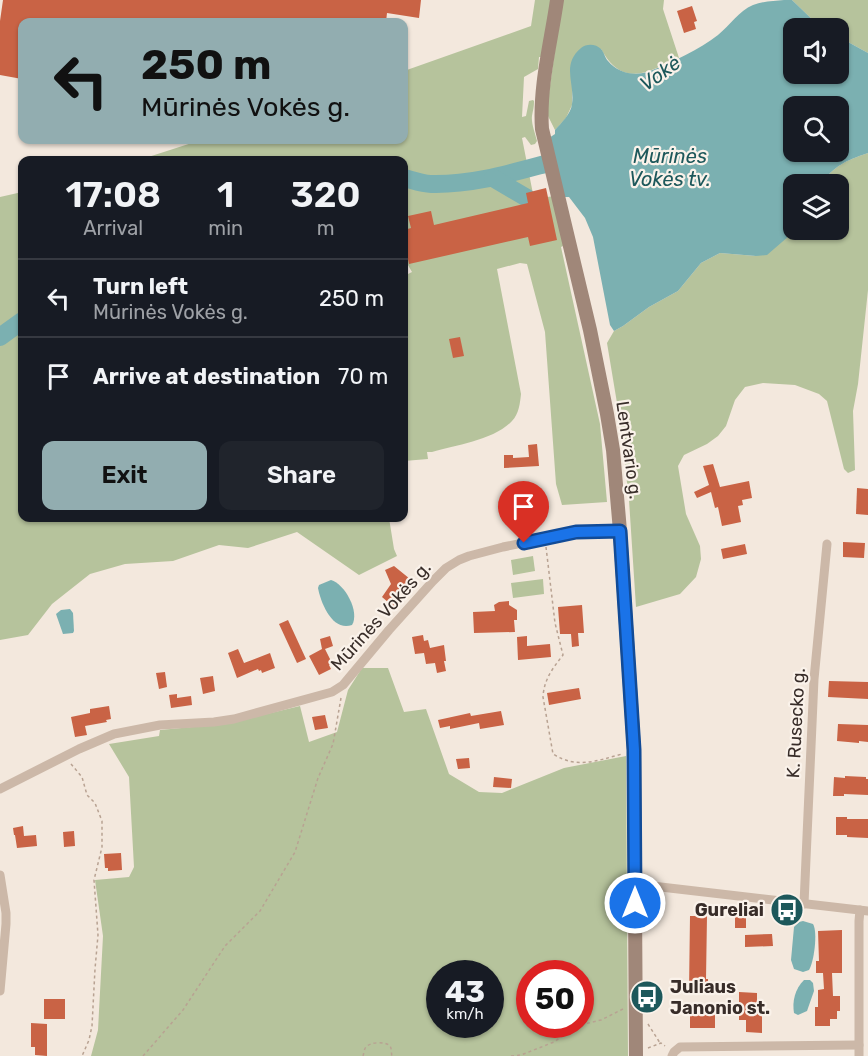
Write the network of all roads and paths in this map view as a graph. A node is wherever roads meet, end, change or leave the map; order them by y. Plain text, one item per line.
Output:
1 (557, 0) edge
2 (620, 531) junction
3 (545, 538) junction
4 (827, 544) dead end
5 (343, 685) junction
6 (634, 750) junction
7 (65, 756) junction
8 (0, 789) edge
9 (0, 875) edge
10 (635, 884) junction
11 (804, 904) junction
12 (864, 910) edge
13 (0, 991) edge
14 (636, 1009) junction
15 (661, 1043) junction
16 (859, 1045) junction
17 (636, 1054) edge
18 (673, 1054) edge
19 (82, 1056) edge
20 (143, 1056) edge
21 (363, 1056) edge
22 (392, 1056) edge
23 (511, 1056) edge
24 (859, 1056) edge

1 - 2 main road, Lentvario g.
2 - 3 street, Mūrinės Vokės g.
2 - 6 main road, Lentvario g.
3 - 5 street, Mūrinės Vokės g.
3 - 6 path
4 - 11 street, K. Rusecko g.
5 - 7 street, Mūrinės Vokės g.
5 - 20 path
6 - 10 main road, Lentvario g.
7 - 8 street, Mūrinės Vokės g.
7 - 19 path
9 - 13 street
10 - 11 street
10 - 14 main road, Lentvario g.
11 - 12 street
12 - 16 street
14 - 15 path
14 - 17 main road, Lentvario g.
14 - 23 path
15 - 17 path
15 - 18 path
16 - 18 street
16 - 24 street
21 - 22 path

